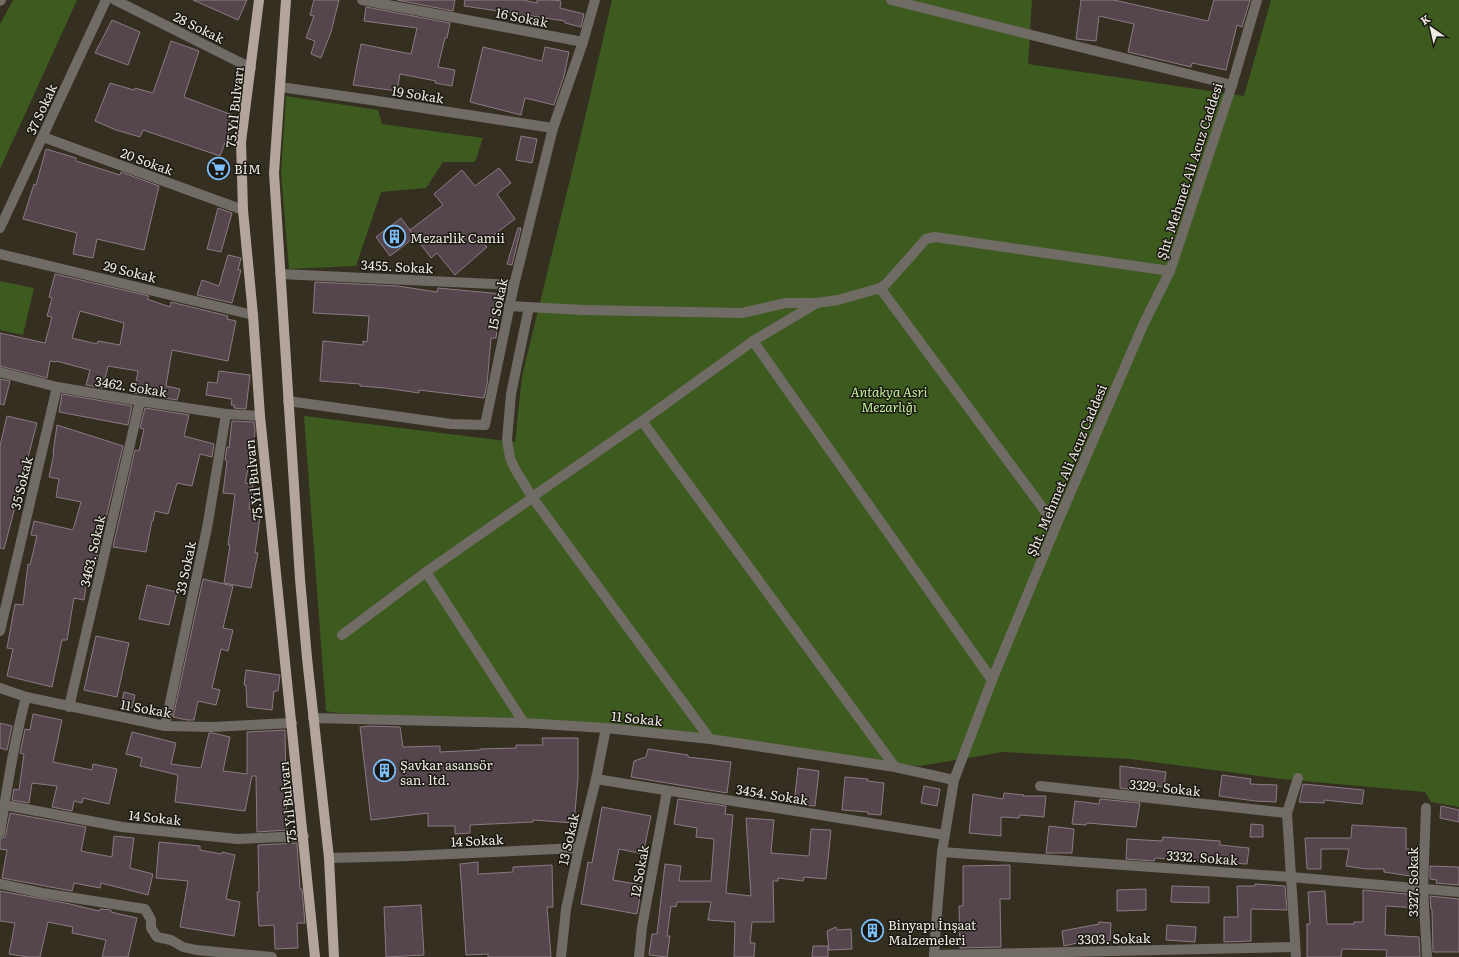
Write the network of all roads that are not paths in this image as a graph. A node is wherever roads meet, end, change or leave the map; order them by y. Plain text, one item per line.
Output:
1 (106, 0) edge
2 (115, 0) edge
3 (259, 0) edge
4 (286, 0) edge
5 (362, 0) edge
6 (595, 0) edge
7 (891, 0) edge
8 (1257, 0) edge
9 (583, 42) junction
10 (251, 68) junction
11 (1232, 85) junction
12 (280, 87) junction
13 (553, 128) junction
14 (42, 137) junction
15 (243, 210) junction
16 (0, 228) edge
17 (0, 254) edge
18 (1170, 270) junction
19 (280, 274) junction
20 (514, 285) junction
21 (880, 288) junction
22 (817, 303) junction
23 (509, 306) junction
24 (529, 307) junction
25 (253, 315) junction
26 (753, 341) junction
27 (0, 372) edge
28 (57, 387) junction
29 (140, 401) junction
30 (288, 401) junction
31 (226, 414) junction
32 (260, 416) junction
33 (642, 422) junction
34 (532, 497) junction
35 (1056, 526) junction
36 (426, 572) junction
37 (0, 631) edge
38 (342, 635) dead end
39 (992, 680) junction
40 (0, 688) edge
41 (26, 698) junction
42 (69, 707) junction
43 (313, 718) junction
44 (524, 722) junction
45 (292, 723) junction
46 (165, 726) junction
47 (606, 728) junction
48 (710, 739) junction
49 (895, 767) junction
50 (1298, 778) dead end
51 (596, 779) junction
52 (954, 780) junction
53 (1040, 786) dead end
54 (667, 791) junction
55 (5, 805) junction
56 (1426, 808) dead end
57 (1287, 813) junction
58 (0, 833) edge
59 (945, 835) junction
60 (304, 836) junction
61 (579, 848) junction
62 (942, 852) junction
63 (328, 858) junction
64 (1291, 877) junction
65 (0, 884) edge
66 (1423, 888) junction
67 (1459, 892) edge
68 (1295, 952) edge
69 (934, 956) edge
70 (272, 957) edge
71 (316, 957) edge
72 (334, 957) edge
73 (561, 957) edge
74 (639, 957) edge
75 (1427, 957) edge

1 - 14 street, 37 Sokak
2 - 10 street, 28 Sokak
3 - 10 main road, 75.Yıl Bulvarı
4 - 12 main road
5 - 9 street, 16 Sokak
6 - 9 street, 15 Sokak
7 - 11 street
8 - 11 street, Şht. Mehmet Ali Acuz Caddesi
9 - 13 street, 15 Sokak
10 - 15 main road, 75.Yıl Bulvarı
11 - 18 street, Şht. Mehmet Ali Acuz Caddesi
12 - 13 street, 19 Sokak
12 - 19 main road
13 - 20 street, 15 Sokak
14 - 15 street, 20 Sokak
14 - 16 street, 37 Sokak
15 - 25 main road, 75.Yıl Bulvarı
17 - 25 street, 29 Sokak
18 - 21 street
18 - 35 street, Şht. Mehmet Ali Acuz Caddesi
19 - 20 street, 3455. Sokak
19 - 30 main road
20 - 23 street, 15 Sokak
21 - 22 street
21 - 35 street
22 - 24 street
22 - 26 street
23 - 24 street
23 - 30 street, 15 Sokak
24 - 34 street
25 - 32 main road, 75.Yıl Bulvarı
26 - 33 street
26 - 39 street
27 - 28 street, 3462. Sokak
28 - 29 street, 3462. Sokak
28 - 37 street, 35 Sokak
29 - 31 street, 3462. Sokak
29 - 42 street, 3463. Sokak
30 - 43 main road
31 - 32 street, 3462. Sokak
31 - 46 street, 33 Sokak
32 - 45 main road, 75.Yıl Bulvarı
33 - 34 street
33 - 49 street
34 - 36 street
34 - 48 street
35 - 39 street, Şht. Mehmet Ali Acuz Caddesi
36 - 38 street
36 - 44 street
39 - 52 street, Şht. Mehmet Ali Acuz Caddesi
40 - 41 street, 11 Sokak
41 - 42 street, 11 Sokak
41 - 55 street
42 - 46 street, 11 Sokak
43 - 44 street, 11 Sokak
43 - 63 main road
44 - 47 street, 11 Sokak
45 - 46 street, 11 Sokak
45 - 60 main road, 75.Yıl Bulvarı
47 - 48 street, 11 Sokak
47 - 51 street, 13 Sokak
48 - 49 street, 11 Sokak
49 - 52 street, 11 Sokak
50 - 57 street
51 - 54 street, 3454. Sokak
51 - 61 street, 13 Sokak
52 - 59 street, Şht. Mehmet Ali Acuz Caddesi
53 - 57 street, 3329. Sokak
54 - 59 street, 3454. Sokak
54 - 74 street, 12 Sokak
55 - 58 street
55 - 60 street, 14 Sokak
56 - 66 street, 3327. Sokak
57 - 64 street
59 - 62 street, Şht. Mehmet Ali Acuz Caddesi
60 - 71 main road, 75.Yıl Bulvarı
61 - 63 street, 14 Sokak
61 - 73 street, 13 Sokak
62 - 64 street, 3332. Sokak
62 - 69 street, Şht. Mehmet Ali Acuz Caddesi
63 - 72 main road
64 - 66 street, 3332. Sokak
64 - 68 street
65 - 70 street
66 - 67 street, 3332. Sokak
66 - 75 street, 3327. Sokak
68 - 69 street, 3303. Sokak

